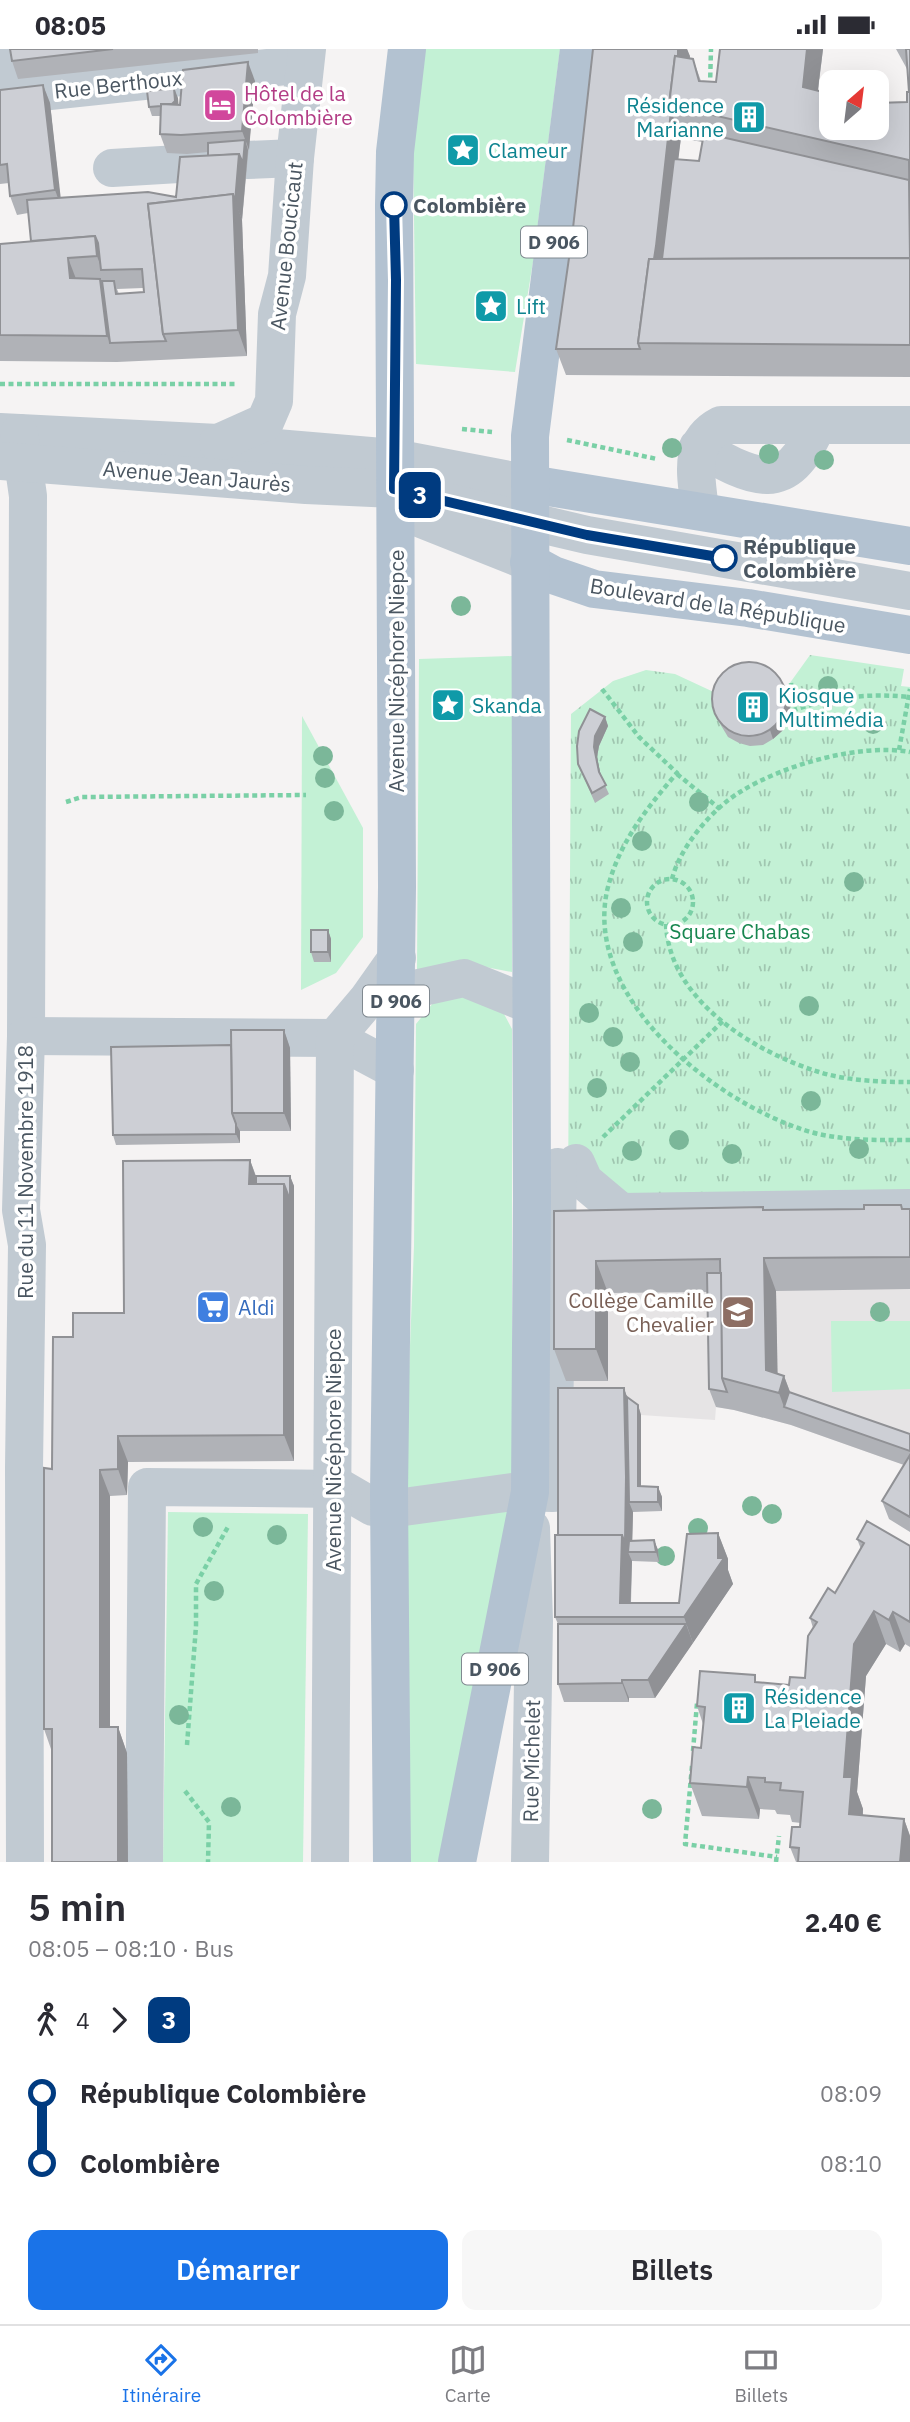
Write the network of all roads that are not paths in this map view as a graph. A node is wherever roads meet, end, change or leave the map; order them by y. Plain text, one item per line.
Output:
1 (407, 49) edge
2 (579, 49) edge
3 (306, 57) edge
4 (0, 59) edge
5 (295, 158) junction
6 (111, 168) dead end
7 (817, 425) junction
8 (910, 425) edge
9 (218, 443) junction
10 (700, 443) junction
11 (14, 454) edge
12 (394, 485) junction
13 (530, 504) junction
14 (700, 511) junction
15 (910, 546) edge
16 (529, 562) junction
17 (910, 591) edge
18 (910, 635) edge
19 (18, 794) edge
20 (397, 958) junction
21 (396, 998) junction
22 (531, 1005) junction
23 (26, 1036) junction
24 (335, 1038) junction
25 (396, 1070) junction
26 (910, 1208) edge
27 (11, 1209) edge
28 (332, 1488) junction
29 (24, 1489) junction
30 (62, 1489) edge
31 (530, 1492) junction
32 (389, 1509) junction
33 (28, 1749) edge
34 (458, 1855) edge
35 (25, 1862) edge
36 (145, 1862) edge
37 (330, 1862) edge
38 (392, 1862) edge
39 (530, 1862) edge

1 - 12 main road, Avenue Nicéphore Niepce / D 906
2 - 13 main road, D 906
3 - 4 street, Rue Berthoux
3 - 5 street, Avenue Boucicaut
5 - 6 street
5 - 9 street, Avenue Boucicaut
7 - 8 street
7 - 10 street
7 - 10 street
9 - 11 street, Avenue Jean Jaurès
9 - 12 street, Avenue Jean Jaurès
10 - 14 street
11 - 12 street, Avenue Jean Jaurès
11 - 19 street, Rue du 11 Novembre 1918
12 - 13 street
12 - 16 street
12 - 20 main road, Avenue Nicéphore Niepce / D 906
13 - 14 main road
13 - 16 main road, D 906
13 - 17 street
14 - 15 main road
16 - 18 main road, Boulevard de la République
16 - 22 main road, D 906
19 - 23 street, Rue du 11 Novembre 1918
20 - 21 main road, Avenue Nicéphore Niepce / D 906
20 - 24 street
21 - 22 street
21 - 25 main road, Avenue Nicéphore Niepce / D 906
22 - 31 main road, D 906
23 - 24 street
23 - 27 street, Rue du 11 Novembre 1918
24 - 25 street
24 - 28 street, Avenue Nicéphore Niepce
25 - 32 main road, Avenue Nicéphore Niepce / D 906
26 - 31 street
27 - 29 street, Rue du 11 Novembre 1918
28 - 32 street
28 - 36 street
28 - 37 street, Avenue Nicéphore Niepce
29 - 30 street
29 - 33 street, Rue du 11 Novembre 1918
31 - 32 street
31 - 34 main road, D 906
31 - 39 street, Rue Michelet
32 - 38 main road, Avenue Nicéphore Niepce / D 906
33 - 35 street, Rue du 11 Novembre 1918

